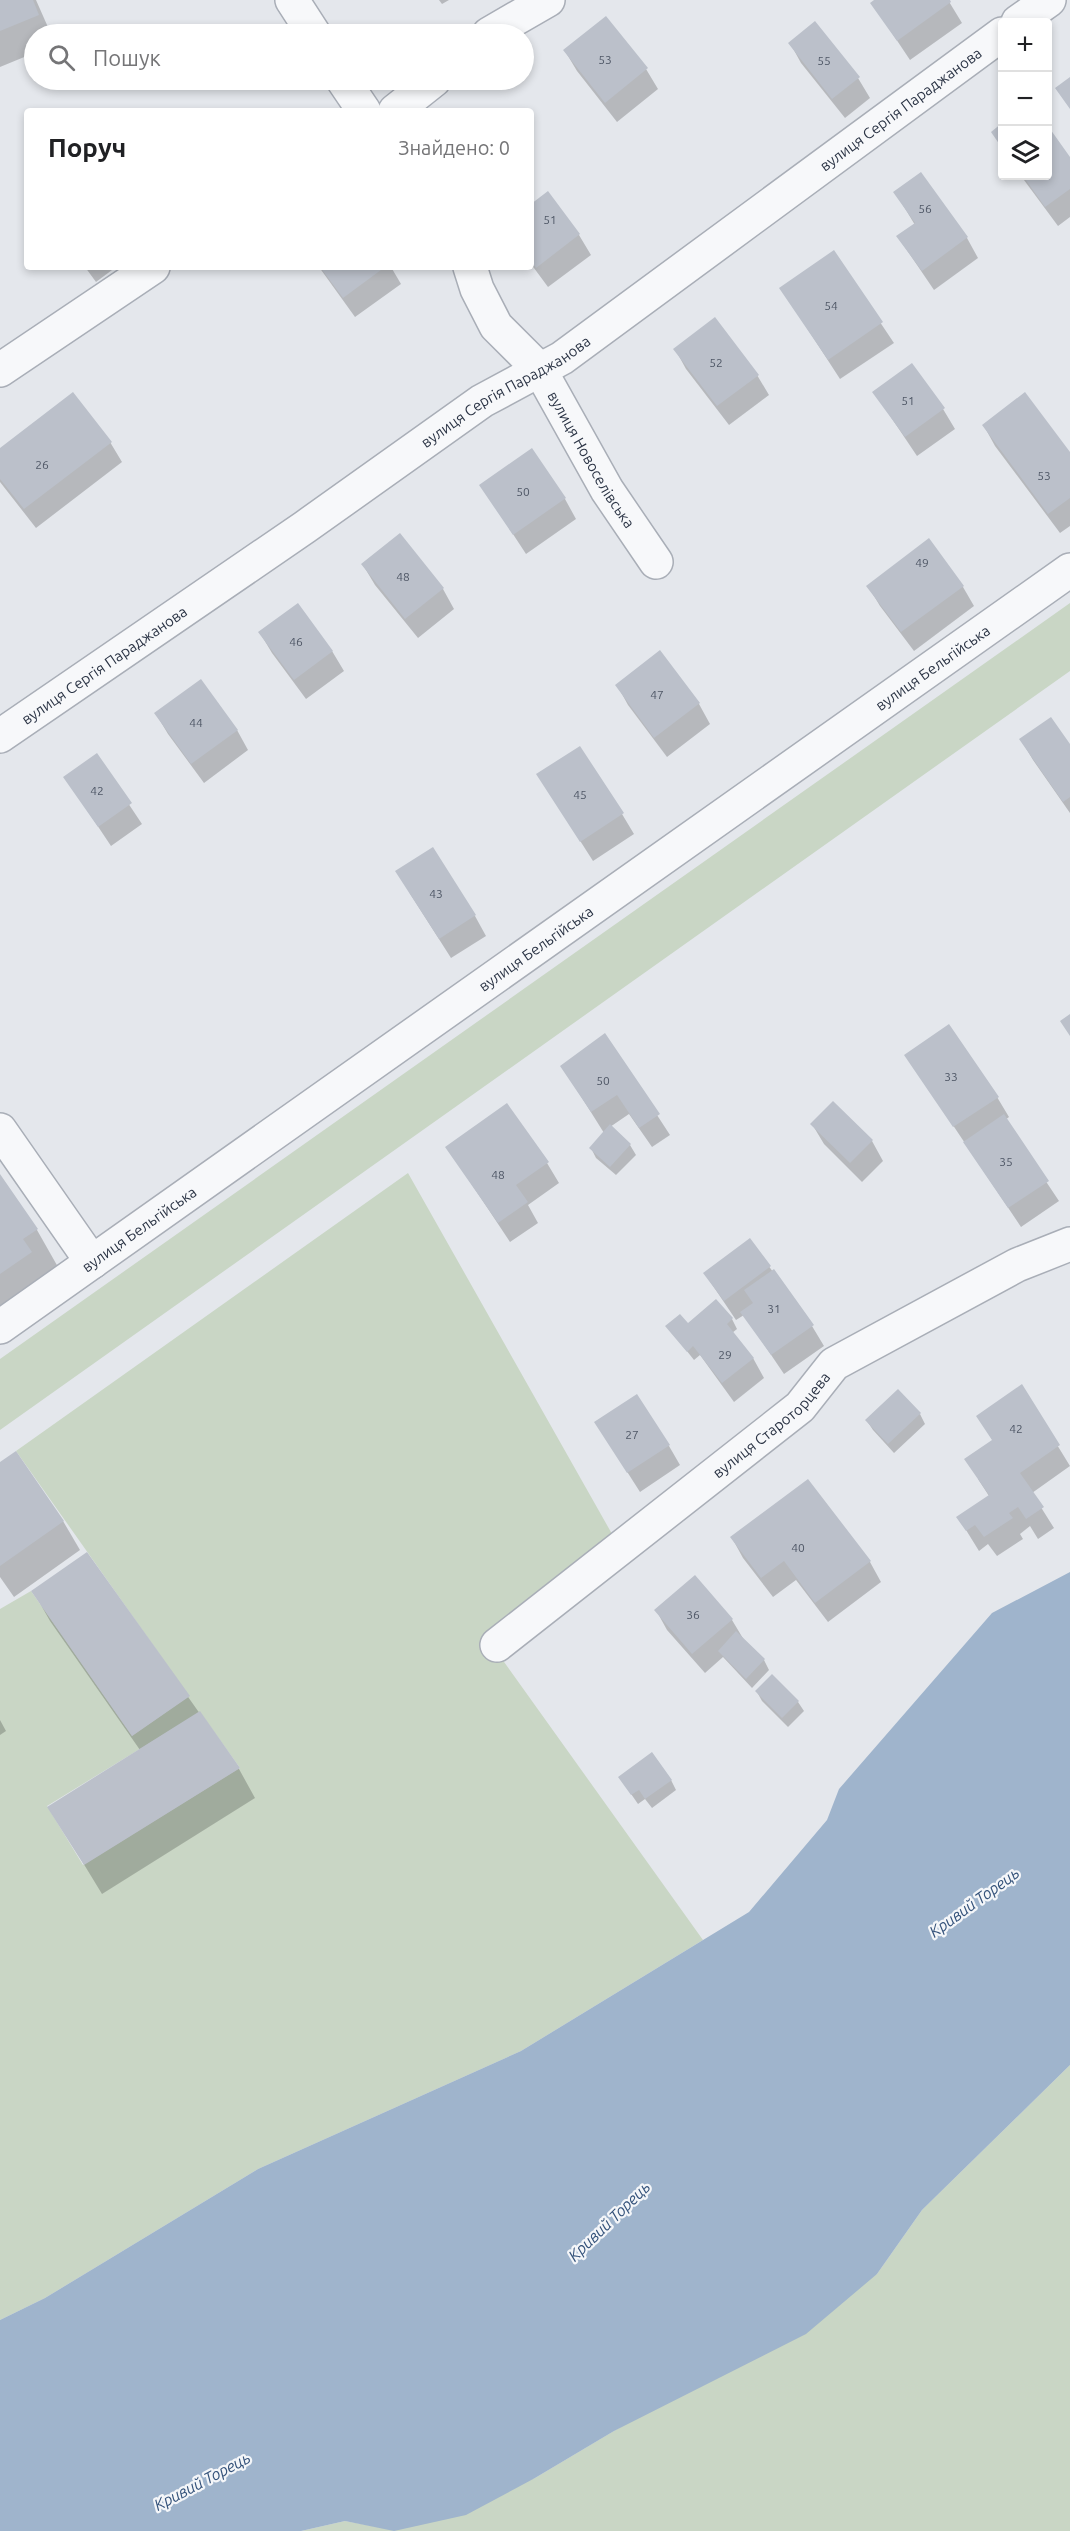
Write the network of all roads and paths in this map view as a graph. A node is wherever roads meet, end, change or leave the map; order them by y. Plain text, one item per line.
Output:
1 (291, 0) edge
2 (548, 0) edge
3 (1049, 0) edge
4 (1024, 18) edge
5 (307, 24) edge
6 (506, 24) edge
7 (998, 37) edge
8 (350, 90) edge
9 (421, 90) edge
10 (362, 108) edge
11 (399, 108) edge
12 (149, 270) edge
13 (471, 270) edge
14 (0, 370) edge
15 (540, 370) junction
16 (656, 562) dead end
17 (1070, 570) edge
18 (0, 736) edge
19 (0, 1130) edge
20 (1070, 1244) edge
21 (92, 1262) junction
22 (0, 1327) edge
23 (497, 1645) dead end

1 - 5 street
2 - 6 street
3 - 4 street
7 - 15 street, вулиця Сергія Параджанова
8 - 10 street
9 - 11 street
12 - 14 street
13 - 15 street, вулиця Новоселівська
15 - 16 street, вулиця Новоселівська
15 - 18 street, вулиця Сергія Параджанова
17 - 21 street, вулиця Бельгійська
19 - 21 street
20 - 23 street, вулиця Староторцева
21 - 22 street, вулиця Бельгійська

